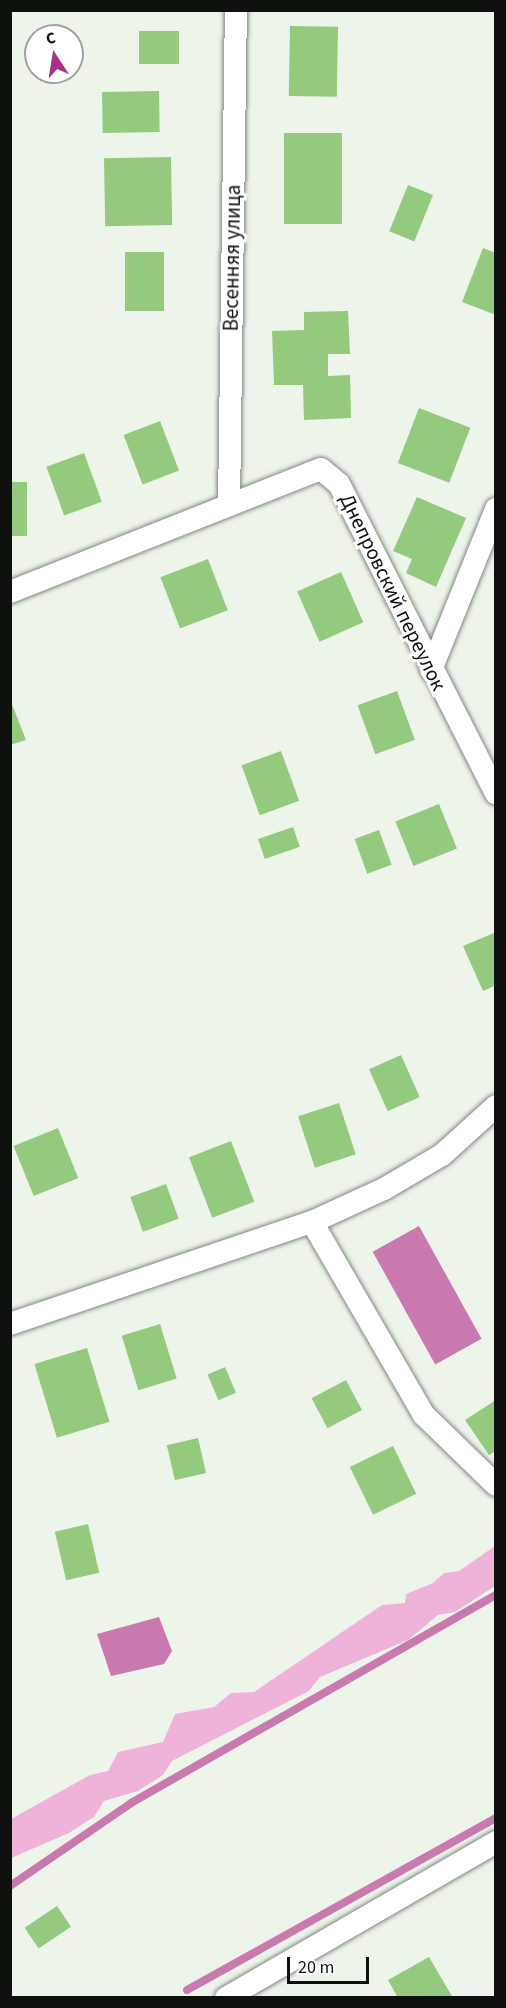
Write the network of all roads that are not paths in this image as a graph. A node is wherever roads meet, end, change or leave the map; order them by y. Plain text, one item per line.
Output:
1 (236, 10) edge
2 (229, 505) junction
3 (495, 509) edge
4 (10, 592) edge
5 (431, 670) junction
6 (495, 794) edge
7 (495, 1106) edge
8 (312, 1222) junction
9 (10, 1324) edge
10 (495, 1485) edge
11 (495, 1842) edge
12 (226, 1998) edge

1 - 2 street, Весенняя улица
2 - 4 street, Днепровский переулок
2 - 5 street, Днепровский переулок
3 - 5 street
5 - 6 street, Днепровский переулок
7 - 8 street
8 - 9 street
8 - 10 street
11 - 12 street

